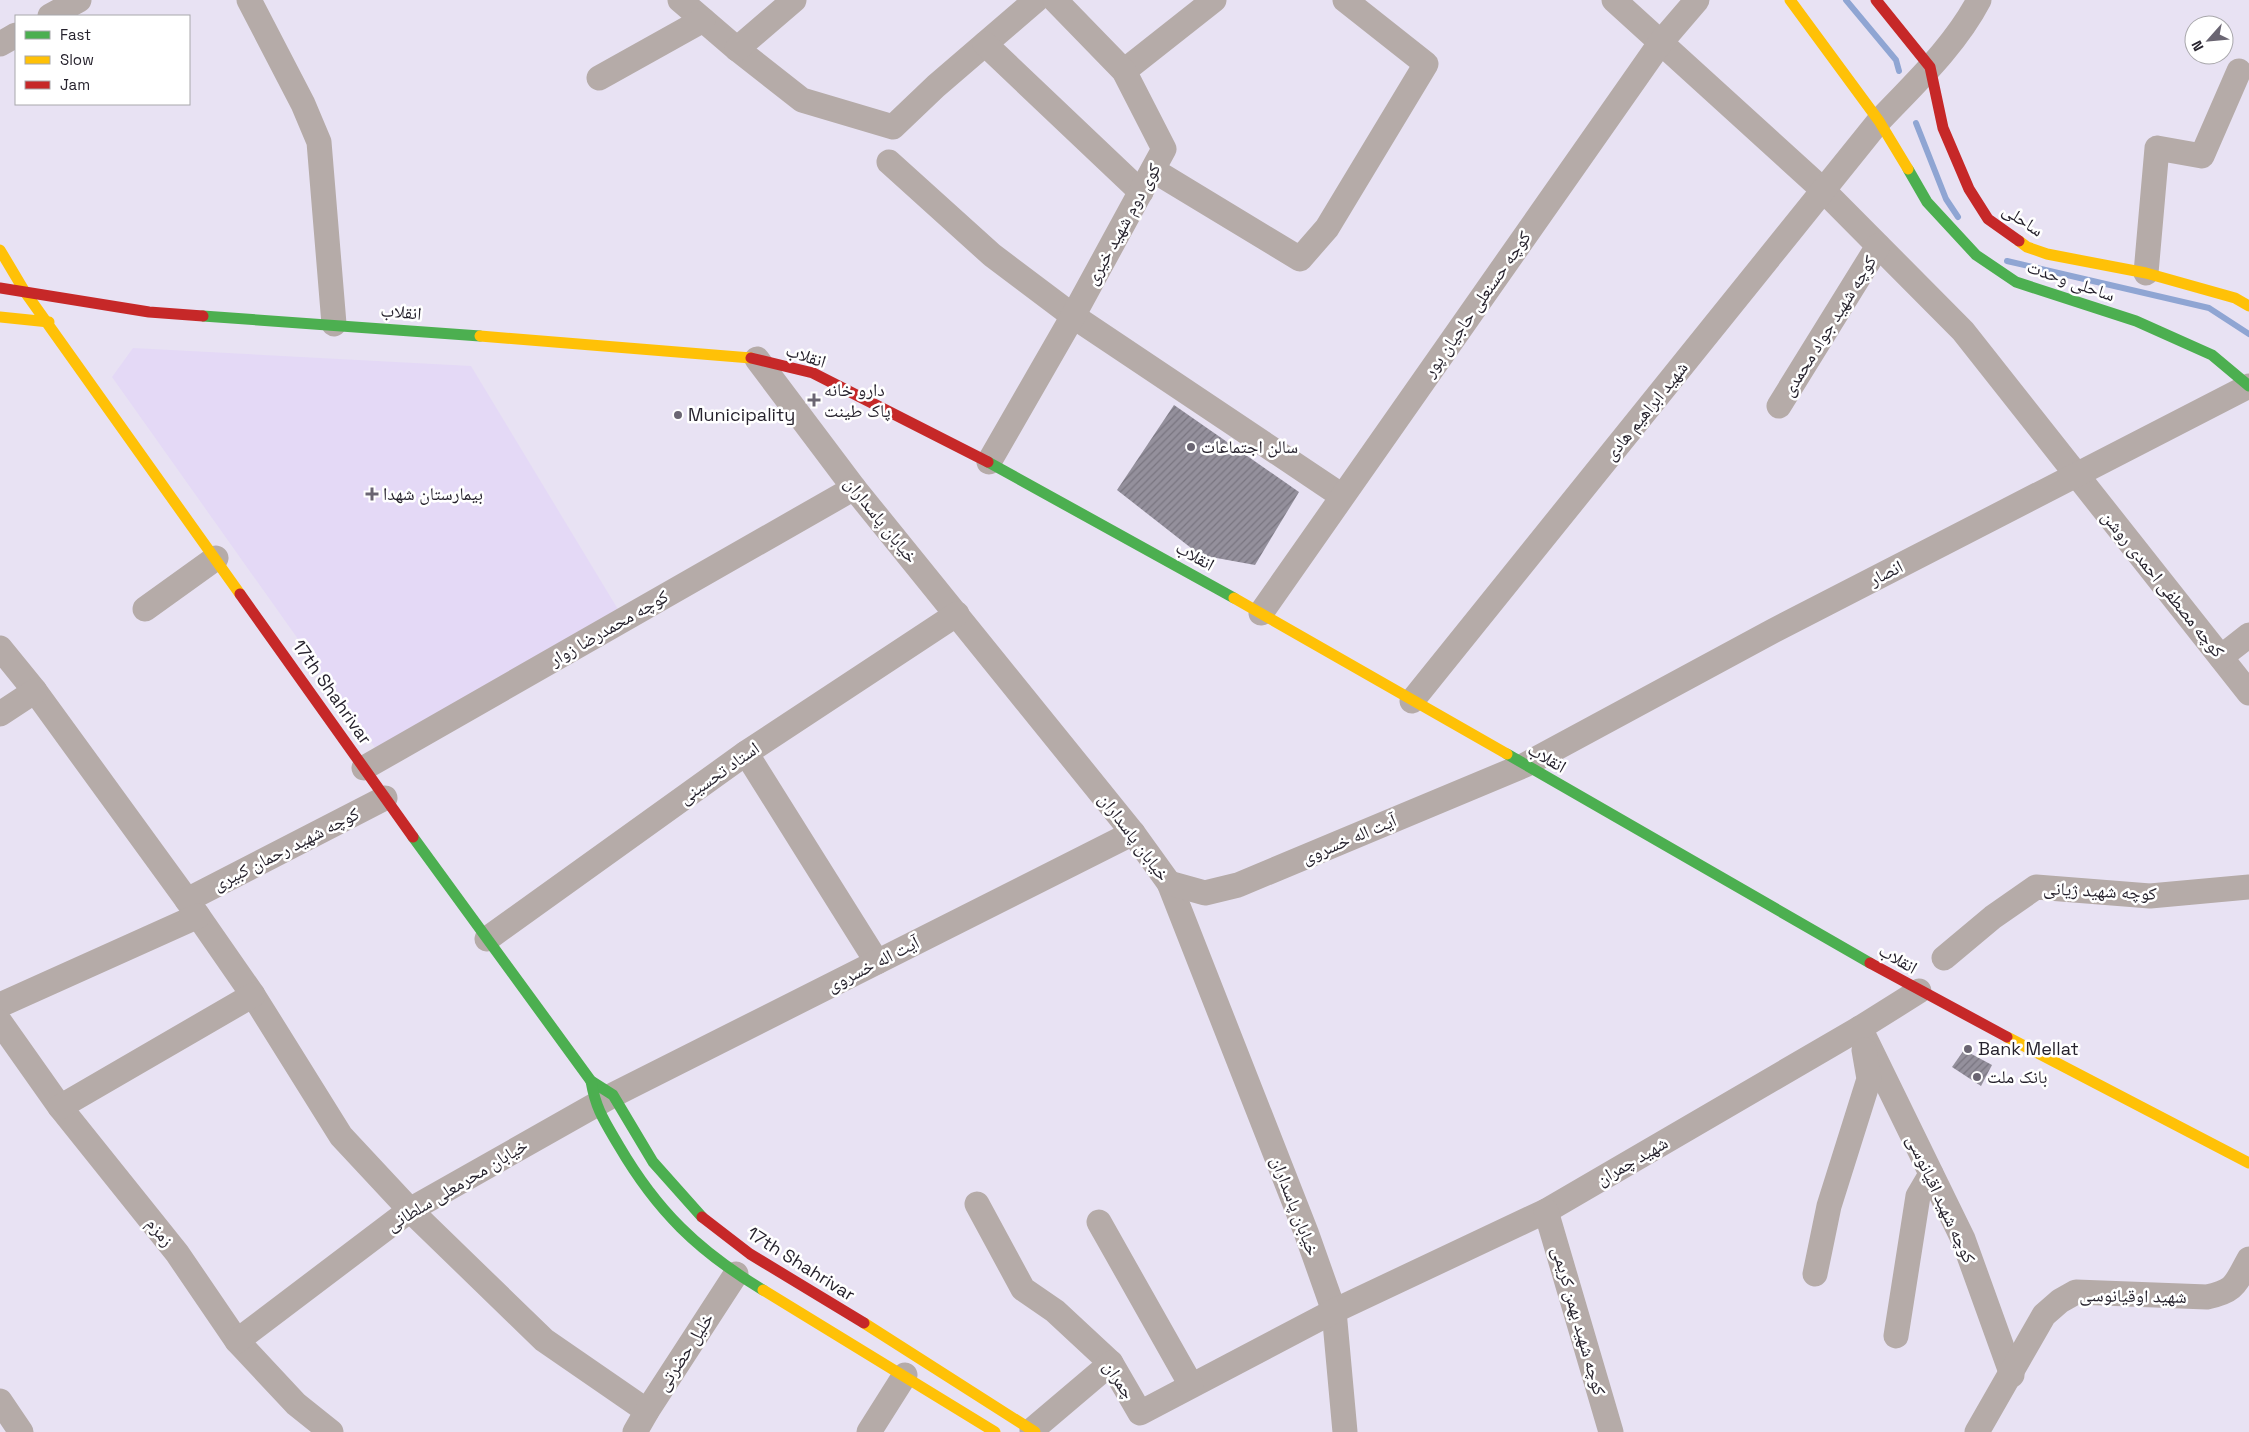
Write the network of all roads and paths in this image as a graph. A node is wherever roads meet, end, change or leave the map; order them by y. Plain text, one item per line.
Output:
1 (79, 0) edge
2 (249, 0) edge
3 (680, 0) edge
4 (794, 0) edge
5 (1036, 0) edge
6 (1055, 0) edge
7 (1214, 0) edge
8 (1345, 0) edge
9 (1614, 0) edge
10 (1697, 0) edge
11 (1790, 0) edge
12 (1876, 0) edge
13 (1979, 0) edge
14 (52, 15) edge
15 (703, 20) junction
16 (15, 36) edge
17 (1661, 42) junction
18 (0, 44) edge
19 (985, 44) junction
20 (737, 49) junction
21 (1930, 67) junction
22 (1124, 71) junction
23 (2239, 71) dead end
24 (599, 78) dead end
25 (1879, 121) junction
26 (889, 162) dead end
27 (1153, 170) junction
28 (1823, 190) junction
29 (1141, 192) junction
30 (1878, 246) junction
31 (0, 250) edge
32 (2146, 273) junction
33 (0, 288) edge
34 (25, 292) junction
35 (2249, 306) edge
36 (1073, 316) junction
37 (0, 317) edge
38 (49, 322) junction
39 (334, 324) junction
40 (756, 359) junction
41 (2249, 386) edge
42 (1779, 406) dead end
43 (989, 462) junction
44 (2076, 476) junction
45 (854, 488) junction
46 (1342, 496) junction
47 (216, 558) junction
48 (146, 609) dead end
49 (1261, 612) junction
50 (957, 614) junction
51 (2249, 635) edge
52 (0, 648) edge
53 (2221, 657) junction
54 (35, 690) junction
55 (2249, 693) edge
56 (1412, 701) junction
57 (0, 714) edge
58 (746, 753) junction
59 (1525, 765) junction
60 (364, 768) junction
61 (385, 798) junction
62 (1133, 832) junction
63 (1169, 883) junction
64 (2249, 887) edge
65 (192, 908) junction
66 (487, 939) junction
67 (1944, 958) dead end
68 (878, 962) junction
69 (1919, 991) junction
70 (253, 994) junction
71 (0, 1005) edge
72 (0, 1022) edge
73 (1860, 1028) junction
74 (591, 1081) junction
75 (604, 1100) junction
76 (60, 1107) junction
77 (2249, 1163) edge
78 (1931, 1174) junction
79 (977, 1204) dead end
80 (410, 1210) junction
81 (1546, 1211) junction
82 (1099, 1222) dead end
83 (2249, 1260) edge
84 (736, 1274) junction
85 (1815, 1274) dead end
86 (1334, 1311) junction
87 (1896, 1336) dead end
88 (237, 1341) junction
89 (1111, 1363) junction
90 (905, 1375) junction
91 (2012, 1375) junction
92 (1191, 1385) junction
93 (0, 1401) edge
94 (641, 1421) edge
95 (1144, 1423) edge
96 (1034, 1431) edge
97 (21, 1432) edge
98 (331, 1432) edge
99 (869, 1432) edge
100 (995, 1432) edge
101 (1346, 1432) edge
102 (1611, 1432) edge
103 (1977, 1432) edge

1 - 14 street
2 - 39 street
3 - 15 street
4 - 20 street
5 - 19 street
6 - 22 street, کوی دوم شهید خیری
7 - 22 street
8 - 27 street
9 - 17 street, کوچه مصطفی احمدی روشن
10 - 17 street, کوچه حسنعلی حاجیان پور
11 - 25 main road, ساحلی وحدت
12 - 21 main road, ساحلی
13 - 21 street, شهید ابراهیم هادی
15 - 20 street
15 - 24 street
16 - 18 street
17 - 28 street, کوچه مصطفی احمدی روشن
17 - 46 street, کوچه حسنعلی حاجیان پور
19 - 20 street
19 - 29 street
21 - 25 street, شهید ابراهیم هادی
21 - 32 main road, ساحلی
22 - 27 street, کوی دوم شهید خیری
23 - 32 street
25 - 28 street, شهید ابراهیم هادی
25 - 41 main road, ساحلی وحدت
26 - 36 street
27 - 29 street, کوی دوم شهید خیری
28 - 30 street, کوچه مصطفی احمدی روشن
28 - 56 street, شهید ابراهیم هادی
29 - 36 street, کوی دوم شهید خیری
30 - 42 street, کوچه شهید جواد محمدی
30 - 44 street, کوچه مصطفی احمدی روشن
31 - 34 main road, 17th Shahrivar
32 - 35 main road, ساحلی
33 - 34 main road, انقلاب
34 - 38 main road, 17th Shahrivar
34 - 39 main road, انقلاب
36 - 43 street, کوی دوم شهید خیری
36 - 46 street
37 - 38 main road
38 - 47 main road, 17th Shahrivar
39 - 40 main road, انقلاب
40 - 43 main road, انقلاب
40 - 45 street, خیابان پاسداران
41 - 44 street, انصار
43 - 49 main road, انقلاب
44 - 53 street, کوچه مصطفی احمدی روشن
44 - 59 street, انصار
45 - 50 street, خیابان پاسداران
45 - 60 street, کوچه محمدرضا زوار
46 - 49 street, کوچه حسنعلی حاجیان پور
47 - 48 street
47 - 60 main road, 17th Shahrivar
49 - 56 main road, انقلاب
50 - 58 street, استاد تحسینی
50 - 62 street, خیابان پاسداران
51 - 53 street
52 - 54 street
53 - 55 street, کوچه مصطفی احمدی روشن
54 - 57 street
54 - 65 street
56 - 59 main road, انقلاب
58 - 66 street, استاد تحسینی
58 - 68 street
59 - 63 street, آیت اله خسروی
59 - 69 main road, انقلاب
60 - 61 main road, 17th Shahrivar
61 - 65 street, کوچه شهید رحمان کبیری
61 - 66 main road, 17th Shahrivar
62 - 63 street, خیابان پاسداران
62 - 68 street, آیت اله خسروی
63 - 86 street, خیابان پاسداران
64 - 67 street, کوچه شهید ژیانی
65 - 70 street
65 - 71 street, کوچه شهید رحمان کبیری
66 - 74 main road, 17th Shahrivar
68 - 75 street, آیت اله خسروی
69 - 73 street, شهید چمران
69 - 77 main road, انقلاب
70 - 76 street
70 - 80 street
72 - 76 street, زمزم
73 - 78 street, کوچه شهید اقیانوسی
73 - 81 street, شهید چمران
73 - 85 street
74 - 75 main road, 17th Shahrivar
74 - 75 main road, 17th Shahrivar
75 - 80 street, خیابان محرمعلی سلطانی
75 - 84 main road, 17th Shahrivar
75 - 96 main road, 17th Shahrivar
76 - 88 street, زمزم
78 - 87 street
78 - 91 street, کوچه شهید اقیانوسی
79 - 89 street, چمران
80 - 88 street, خیابان محرمعلی سلطانی
80 - 94 street
81 - 86 street, شهید چمران
81 - 102 street, کوچه شهید بهمن کریمی
82 - 92 street
83 - 91 street, شهید اوقیانوسی
84 - 90 main road, 17th Shahrivar
84 - 94 street, خلیل حضرتی
86 - 92 street, چمران
86 - 101 street, خیابان پاسداران
88 - 98 street, زمزم
89 - 95 street, چمران
89 - 96 street
90 - 99 street
90 - 100 main road, 17th Shahrivar
91 - 103 street, شهید اوقیانوسی
92 - 95 street, چمران
93 - 97 street

